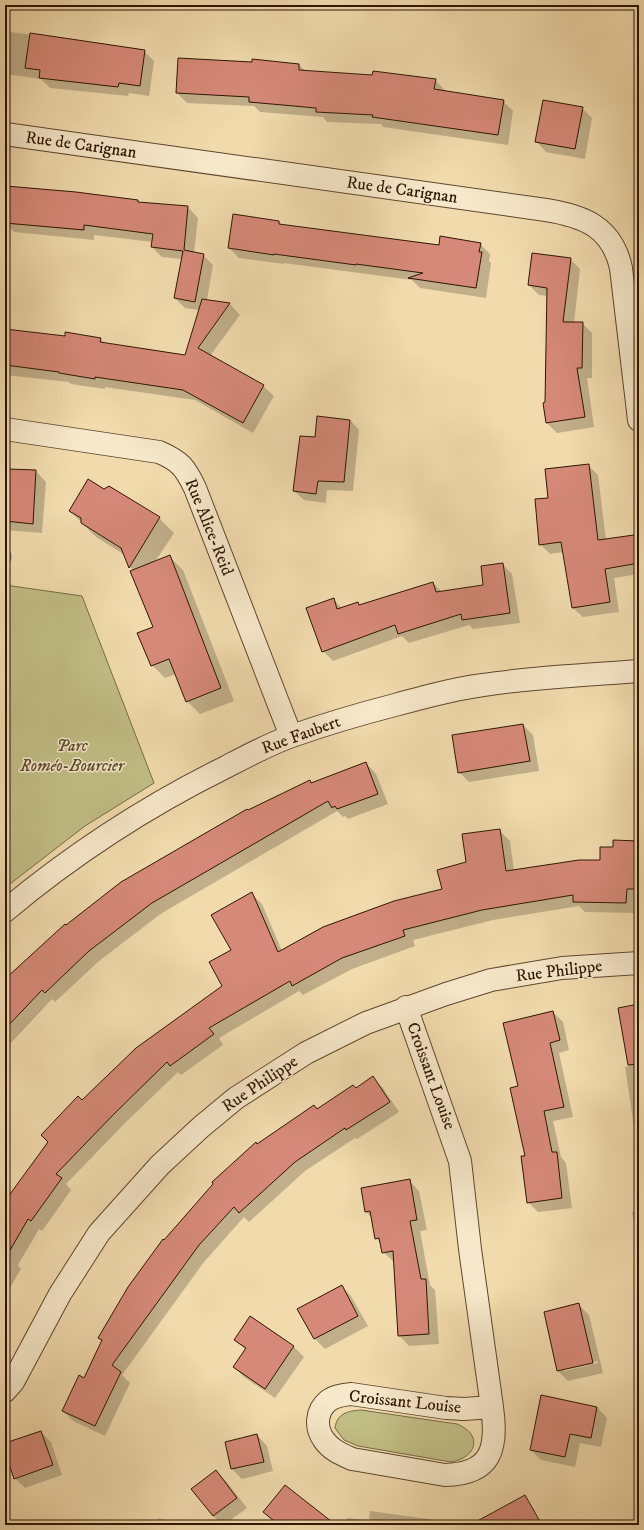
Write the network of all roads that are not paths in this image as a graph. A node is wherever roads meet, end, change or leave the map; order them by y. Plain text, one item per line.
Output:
1 (5, 134) edge
2 (639, 420) edge
3 (5, 429) edge
4 (639, 671) edge
5 (291, 736) junction
6 (5, 911) edge
7 (639, 963) edge
8 (406, 1007) junction
9 (5, 1391) edge
10 (492, 1407) junction

1 - 2 street, Rue de Carignan
3 - 5 street, Rue Alice-Reid
4 - 5 street, Rue Faubert
5 - 6 street, Rue Faubert
7 - 8 street, Rue Philippe
8 - 9 street, Rue Philippe
8 - 10 street, Croissant Louise
10 - 10 street, Croissant Louise

